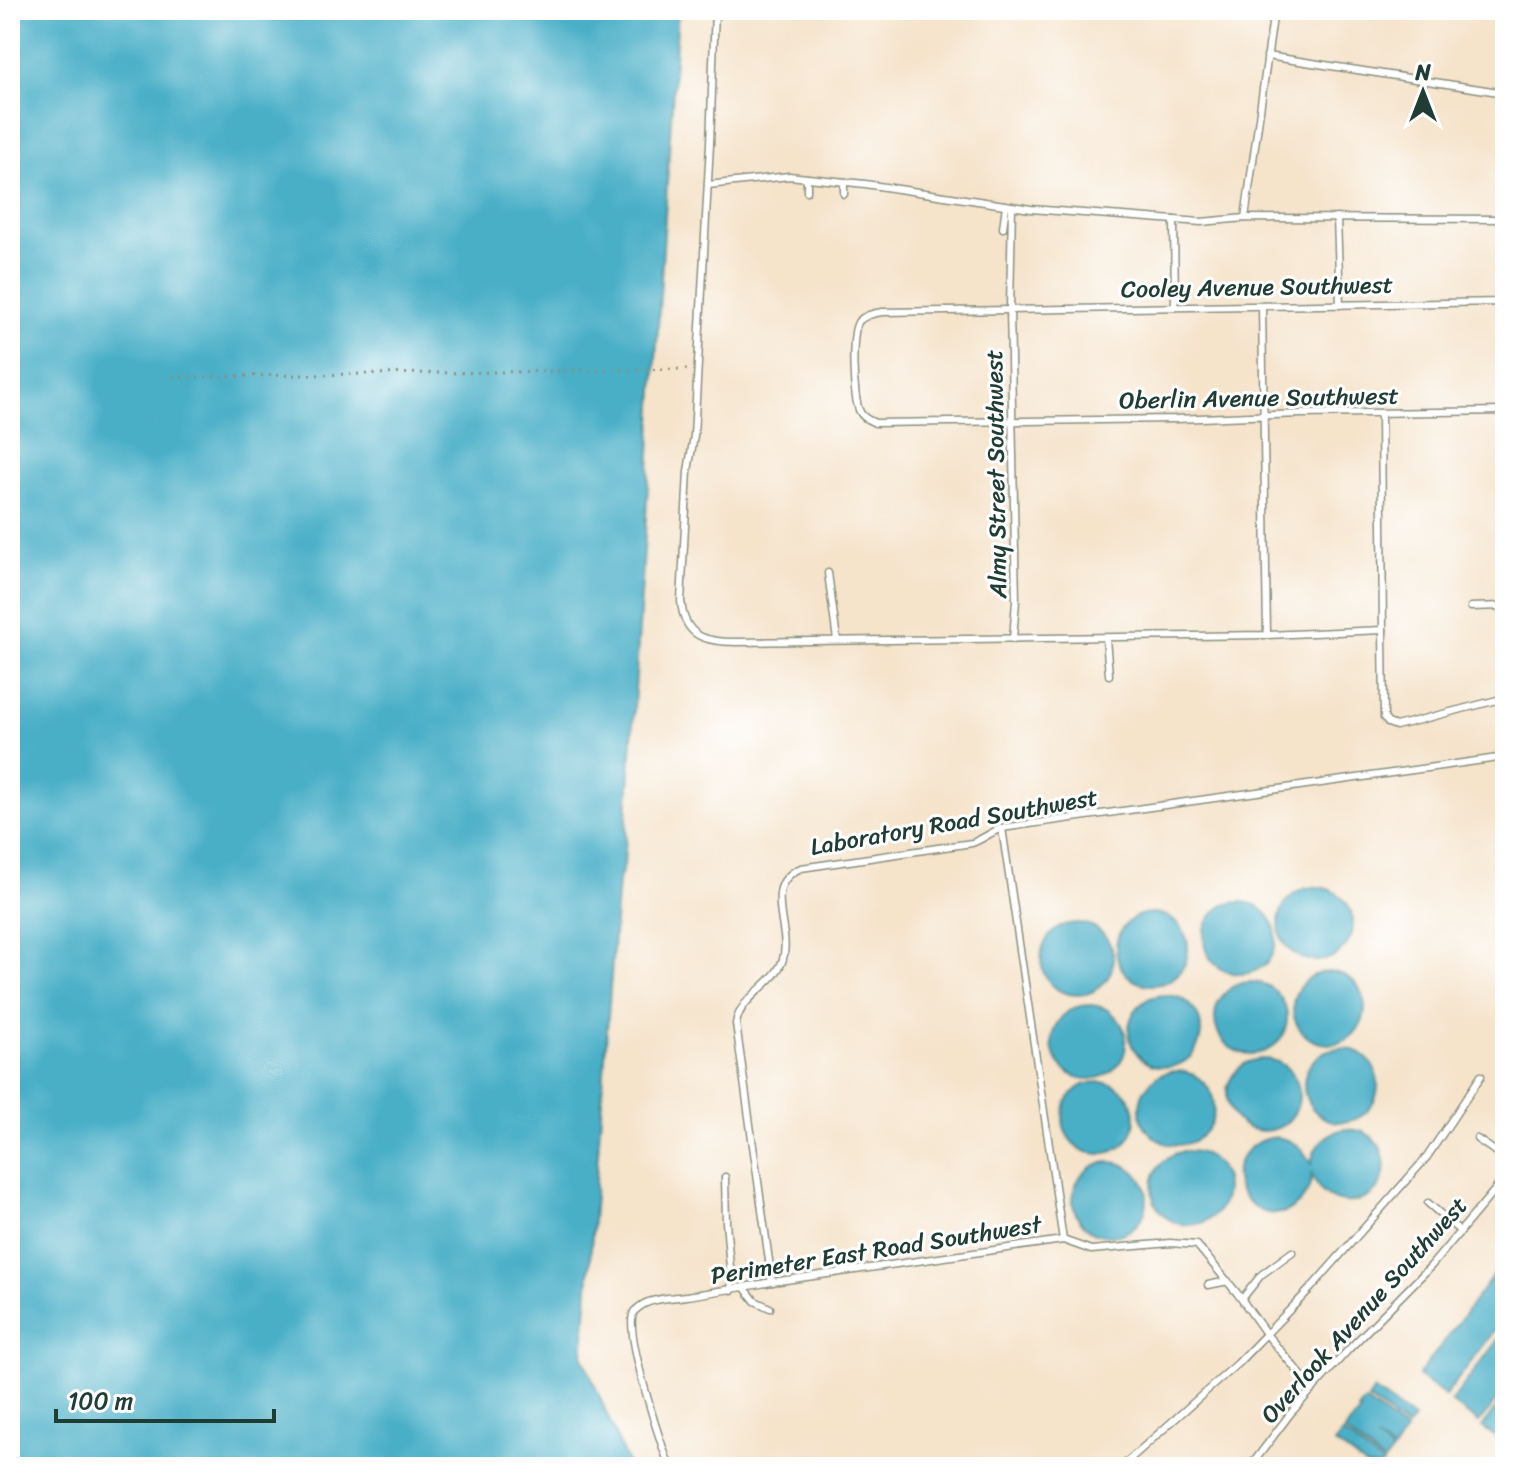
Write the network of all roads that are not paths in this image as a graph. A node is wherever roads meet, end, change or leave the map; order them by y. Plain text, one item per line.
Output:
1 (715, 10) edge
2 (1274, 10) edge
3 (1267, 56) junction
4 (1505, 93) edge
5 (807, 178) junction
6 (844, 182) junction
7 (708, 185) junction
8 (885, 187) junction
9 (807, 191) dead end
10 (844, 194) dead end
11 (884, 198) dead end
12 (1009, 206) junction
13 (1245, 218) junction
14 (1337, 218) junction
15 (1505, 219) edge
16 (1174, 220) junction
17 (1003, 228) dead end
18 (1505, 302) edge
19 (1340, 305) junction
20 (1262, 306) junction
21 (1175, 307) junction
22 (1010, 309) junction
23 (1505, 411) edge
24 (1381, 413) junction
25 (1264, 416) junction
26 (1014, 421) junction
27 (828, 573) dead end
28 (1505, 606) edge
29 (1471, 607) dead end
30 (1383, 630) junction
31 (1267, 635) junction
32 (1106, 638) junction
33 (1013, 639) junction
34 (837, 640) junction
35 (1109, 675) dead end
36 (1505, 698) edge
37 (1505, 757) edge
38 (1002, 828) junction
39 (1481, 1076) dead end
40 (1477, 1139) dead end
41 (1505, 1158) edge
42 (725, 1177) dead end
43 (1505, 1178) edge
44 (1428, 1203) dead end
45 (1461, 1232) junction
46 (1063, 1240) junction
47 (1292, 1252) dead end
48 (1228, 1281) junction
49 (772, 1282) junction
50 (1208, 1285) dead end
51 (744, 1287) junction
52 (732, 1290) junction
53 (1242, 1299) junction
54 (770, 1308) dead end
55 (1267, 1335) junction
56 (1313, 1389) junction
57 (670, 1467) edge
58 (1121, 1467) edge
59 (1250, 1467) edge

1 - 7 lane
2 - 3 lane
3 - 4 lane
3 - 13 lane
5 - 6 lane
5 - 7 lane
5 - 9 lane
6 - 8 lane
6 - 10 lane
7 - 34 lane
8 - 11 lane
8 - 12 lane
12 - 16 lane
12 - 17 lane
12 - 22 lane, Almy Street Southwest
13 - 14 lane
13 - 16 lane
14 - 15 lane
14 - 19 lane
16 - 21 lane
18 - 19 lane, Cooley Avenue Southwest
19 - 20 lane, Cooley Avenue Southwest
20 - 21 lane, Cooley Avenue Southwest
20 - 25 lane
21 - 22 lane, Cooley Avenue Southwest
22 - 26 lane, Almy Street Southwest
22 - 26 lane, Cooley Avenue Southwest
23 - 24 lane, Oberlin Avenue Southwest
24 - 25 lane, Oberlin Avenue Southwest
24 - 30 lane
25 - 26 lane, Oberlin Avenue Southwest
25 - 31 lane
26 - 33 lane, Almy Street Southwest
27 - 34 lane
28 - 29 lane
30 - 31 lane
30 - 36 lane
31 - 32 lane
32 - 33 lane
32 - 35 lane
33 - 34 lane
37 - 38 lane, Laboratory Road Southwest
38 - 46 lane
38 - 49 lane, Laboratory Road Southwest
39 - 55 lane
40 - 41 lane
42 - 52 lane
43 - 45 lane, Overlook Avenue Southwest
44 - 45 lane
45 - 56 lane, Overlook Avenue Southwest
46 - 48 lane, Perimeter East Road Southwest
46 - 49 lane, Perimeter East Road Southwest
47 - 53 lane
48 - 50 lane
48 - 53 lane, Perimeter East Road Southwest
49 - 51 lane, Perimeter East Road Southwest
51 - 52 lane, Perimeter East Road Southwest
51 - 54 lane
52 - 57 lane, Perimeter East Road Southwest
53 - 55 lane, Perimeter East Road Southwest
55 - 56 lane, Perimeter East Road Southwest
55 - 58 lane
56 - 59 lane, Overlook Avenue Southwest

